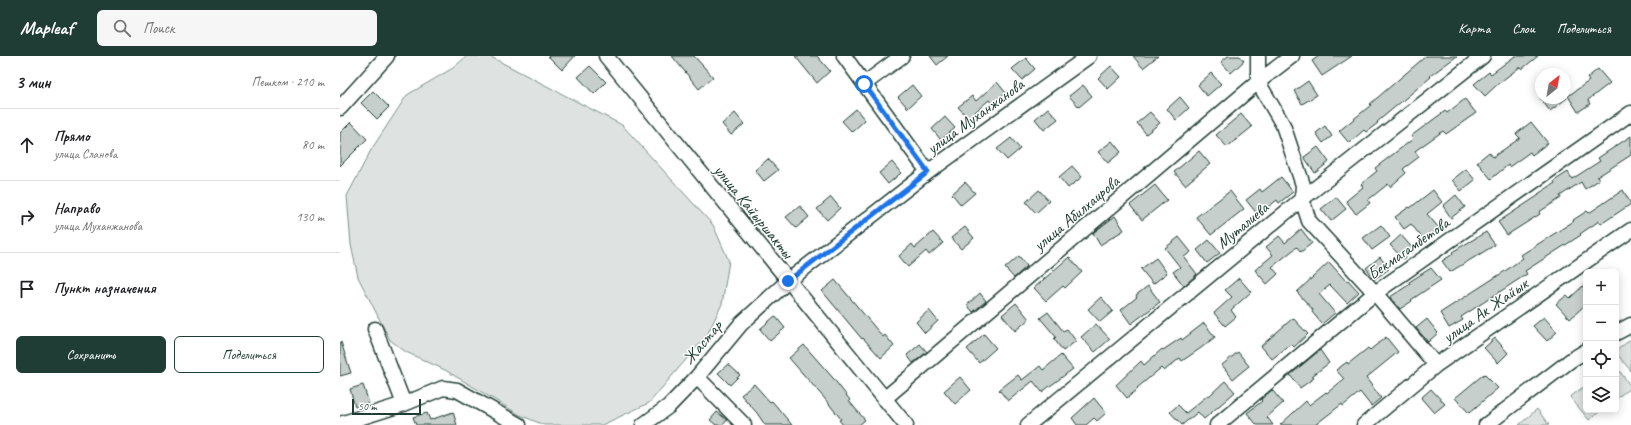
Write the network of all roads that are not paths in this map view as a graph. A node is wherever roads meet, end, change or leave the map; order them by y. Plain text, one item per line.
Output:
1 (387, 56) edge
2 (606, 56) edge
3 (844, 56) edge
4 (902, 56) edge
5 (1089, 56) edge
6 (1258, 56) edge
7 (1292, 56) edge
8 (1482, 56) edge
9 (1258, 82) junction
10 (864, 84) junction
11 (340, 108) edge
12 (1631, 113) edge
13 (928, 172) junction
14 (1302, 199) junction
15 (1631, 230) edge
16 (788, 281) junction
17 (1375, 293) junction
18 (1631, 324) edge
19 (375, 329) dead end
20 (1619, 332) edge
21 (1583, 353) edge
22 (1436, 365) junction
23 (697, 377) junction
24 (884, 399) junction
25 (404, 404) junction
26 (340, 424) edge
27 (519, 425) edge
28 (643, 425) edge
29 (744, 425) edge
30 (906, 425) edge
31 (1028, 425) edge
32 (1217, 425) edge
33 (1364, 425) edge
34 (1486, 425) edge

1 - 11 street
2 - 16 street, улица Кайыршакты
3 - 10 street
4 - 10 street
5 - 13 street, улица Муханжанова
6 - 9 street
7 - 9 street, улица Абилхаирова
8 - 14 street, Муталиева
9 - 14 street
9 - 24 street, улица Абилхаирова
10 - 13 street
12 - 17 street, Бекмагамбетова
13 - 16 street, улица Муханжанова
14 - 17 street
14 - 31 street, Муталиева
15 - 22 street, улица Ак Жайык
16 - 23 street, Жастар
16 - 24 street, улица Кайыршакты
17 - 22 street
17 - 32 street, Бекмагамбетова
18 - 20 street
19 - 25 street
21 - 34 street
22 - 33 street, улица Ак Жайык
23 - 28 street, Жастар
23 - 29 street
24 - 30 street, улица Кайыршакты
25 - 26 street
25 - 27 street

